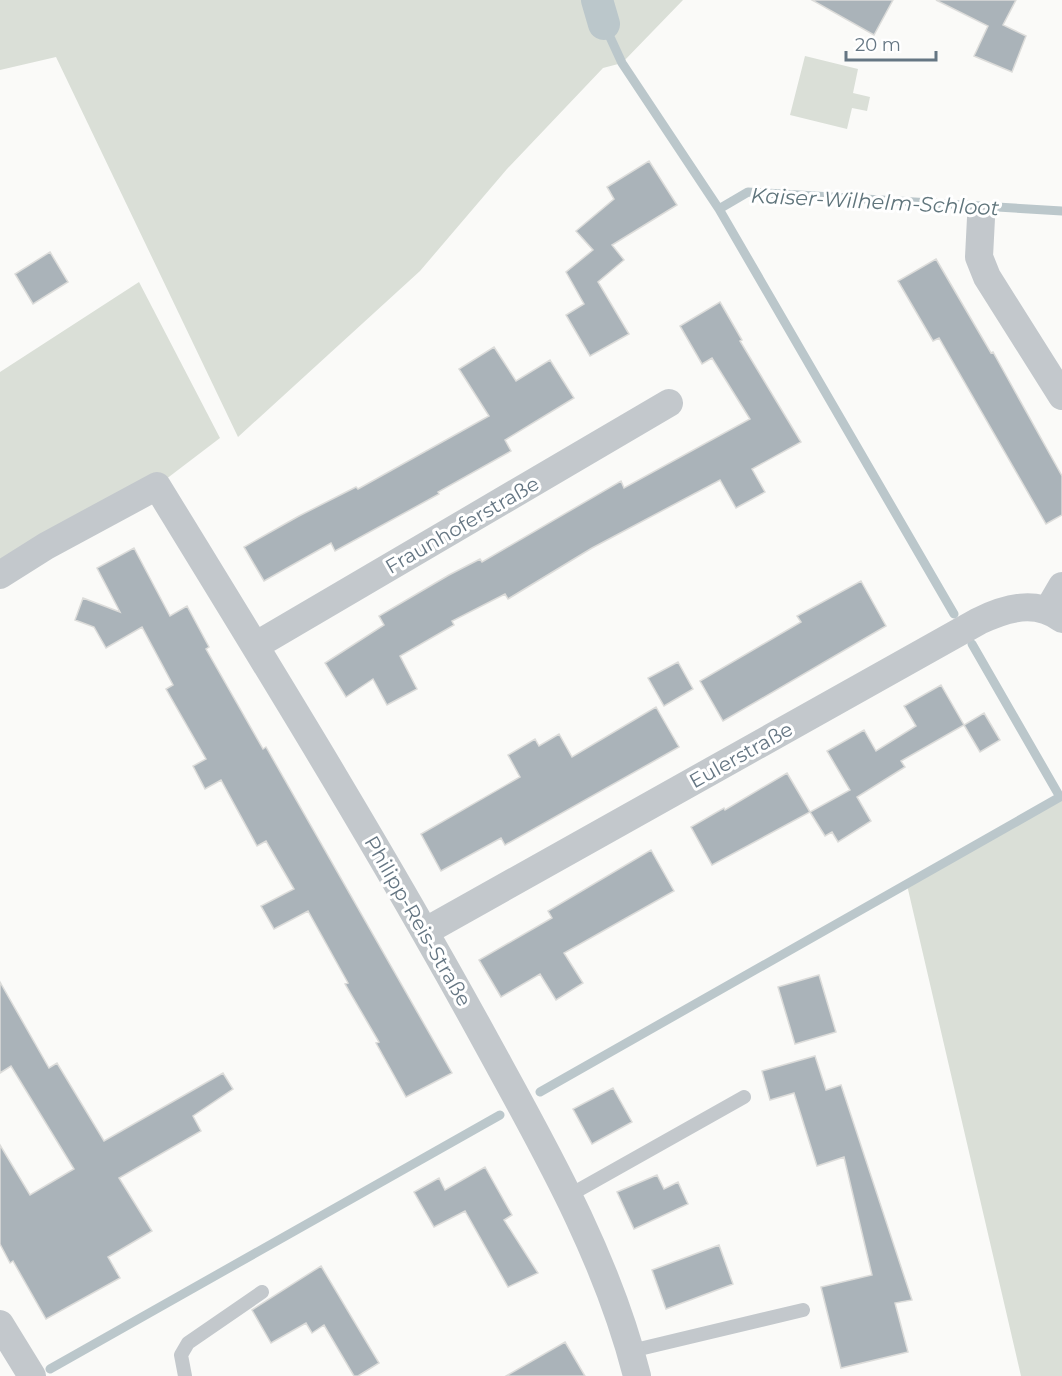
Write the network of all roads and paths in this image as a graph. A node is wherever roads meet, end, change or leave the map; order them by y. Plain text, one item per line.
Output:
1 (981, 218) dead end
2 (1062, 396) edge
3 (669, 403) dead end
4 (0, 574) edge
5 (1057, 605) edge
6 (255, 646) junction
7 (426, 931) junction
8 (744, 1097) dead end
9 (568, 1196) junction
10 (262, 1292) dead end
11 (803, 1310) dead end
12 (0, 1324) edge
13 (634, 1364) edge
14 (32, 1376) edge
15 (185, 1376) edge

1 - 2 street
3 - 6 street, Fraunhoferstraße
4 - 6 street, Philipp-Reis-Straße
5 - 7 street, Eulerstraße
6 - 7 street, Philipp-Reis-Straße
7 - 9 street, Philipp-Reis-Straße
8 - 9 lane
9 - 13 street, Philipp-Reis-Straße
10 - 15 lane
11 - 13 lane
12 - 14 street

